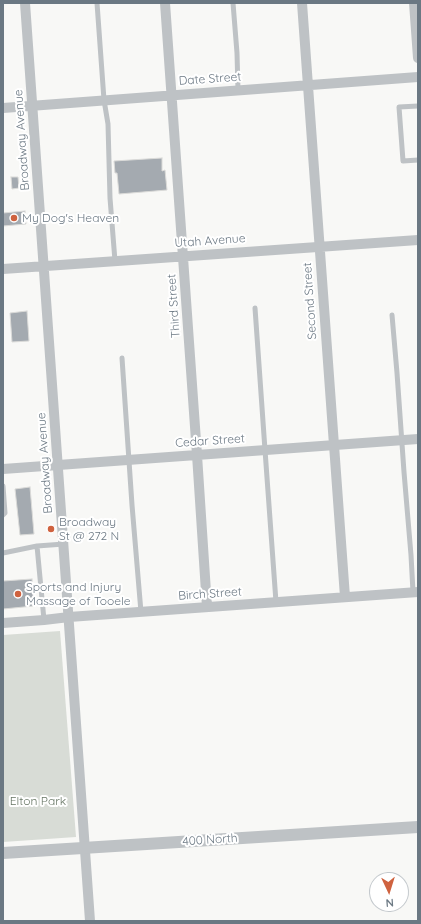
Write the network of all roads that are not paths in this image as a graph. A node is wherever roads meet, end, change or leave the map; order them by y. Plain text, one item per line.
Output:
1 (25, 3) edge
2 (97, 3) edge
3 (165, 3) edge
4 (233, 3) edge
5 (302, 3) edge
6 (414, 3) edge
7 (418, 58) edge
8 (418, 78) edge
9 (308, 85) junction
10 (238, 90) junction
11 (172, 95) junction
12 (104, 100) junction
13 (32, 106) junction
14 (418, 106) edge
15 (3, 108) edge
16 (418, 160) edge
17 (418, 240) edge
18 (320, 247) junction
19 (183, 256) junction
20 (115, 261) junction
21 (44, 266) junction
22 (3, 269) edge
23 (255, 308) dead end
24 (392, 315) dead end
25 (122, 358) dead end
26 (418, 439) edge
27 (402, 440) junction
28 (334, 445) junction
29 (265, 450) junction
30 (197, 455) junction
31 (129, 459) junction
32 (58, 465) junction
33 (3, 469) edge
34 (3, 486) edge
35 (3, 515) edge
36 (64, 544) junction
37 (37, 546) junction
38 (3, 553) edge
39 (415, 592) edge
40 (345, 597) junction
41 (276, 602) junction
42 (207, 607) junction
43 (141, 612) junction
44 (69, 617) junction
45 (44, 620) junction
46 (3, 623) edge
47 (418, 827) edge
48 (85, 848) junction
49 (3, 854) edge
50 (90, 921) edge

1 - 13 street, Broadway Avenue
2 - 12 lane
3 - 11 street, Third Street
4 - 10 lane
5 - 9 street, Second Street
6 - 7 street
8 - 9 street, Date Street
9 - 10 street, Date Street
9 - 18 street, Second Street
10 - 11 street, Date Street
11 - 12 street, Date Street
11 - 19 street, Third Street
12 - 13 street, Date Street
12 - 20 lane
13 - 15 street, Date Street
13 - 21 street, Broadway Avenue
14 - 16 lane
17 - 18 street, Utah Avenue
18 - 19 street, Utah Avenue
18 - 28 street, Second Street
19 - 20 street, Utah Avenue
19 - 30 street, Third Street
20 - 21 street, Utah Avenue
21 - 22 street, Utah Avenue
21 - 32 street, Broadway Avenue
23 - 29 lane
24 - 27 lane
25 - 31 lane
26 - 27 street, Cedar Street
27 - 28 street, Cedar Street
27 - 39 lane
28 - 29 street, Cedar Street
28 - 40 street, Second Street
29 - 30 street, Cedar Street
29 - 41 lane
30 - 31 street, Cedar Street
30 - 42 street, Third Street
31 - 32 street, Cedar Street
31 - 43 lane
32 - 33 street, Cedar Street
32 - 36 street, Broadway Avenue
34 - 35 lane
36 - 37 lane
36 - 44 street, Broadway Avenue
37 - 38 lane
37 - 45 lane
39 - 40 street, Birch Street
40 - 41 street, Birch Street
41 - 42 street, Birch Street
42 - 43 street, Birch Street
43 - 44 street, Birch Street
44 - 45 street, Birch Street
44 - 48 street, Broadway Avenue
45 - 46 street, Birch Street
47 - 48 street, 400 North
48 - 49 street, 400 North
48 - 50 street, Broadway Avenue

